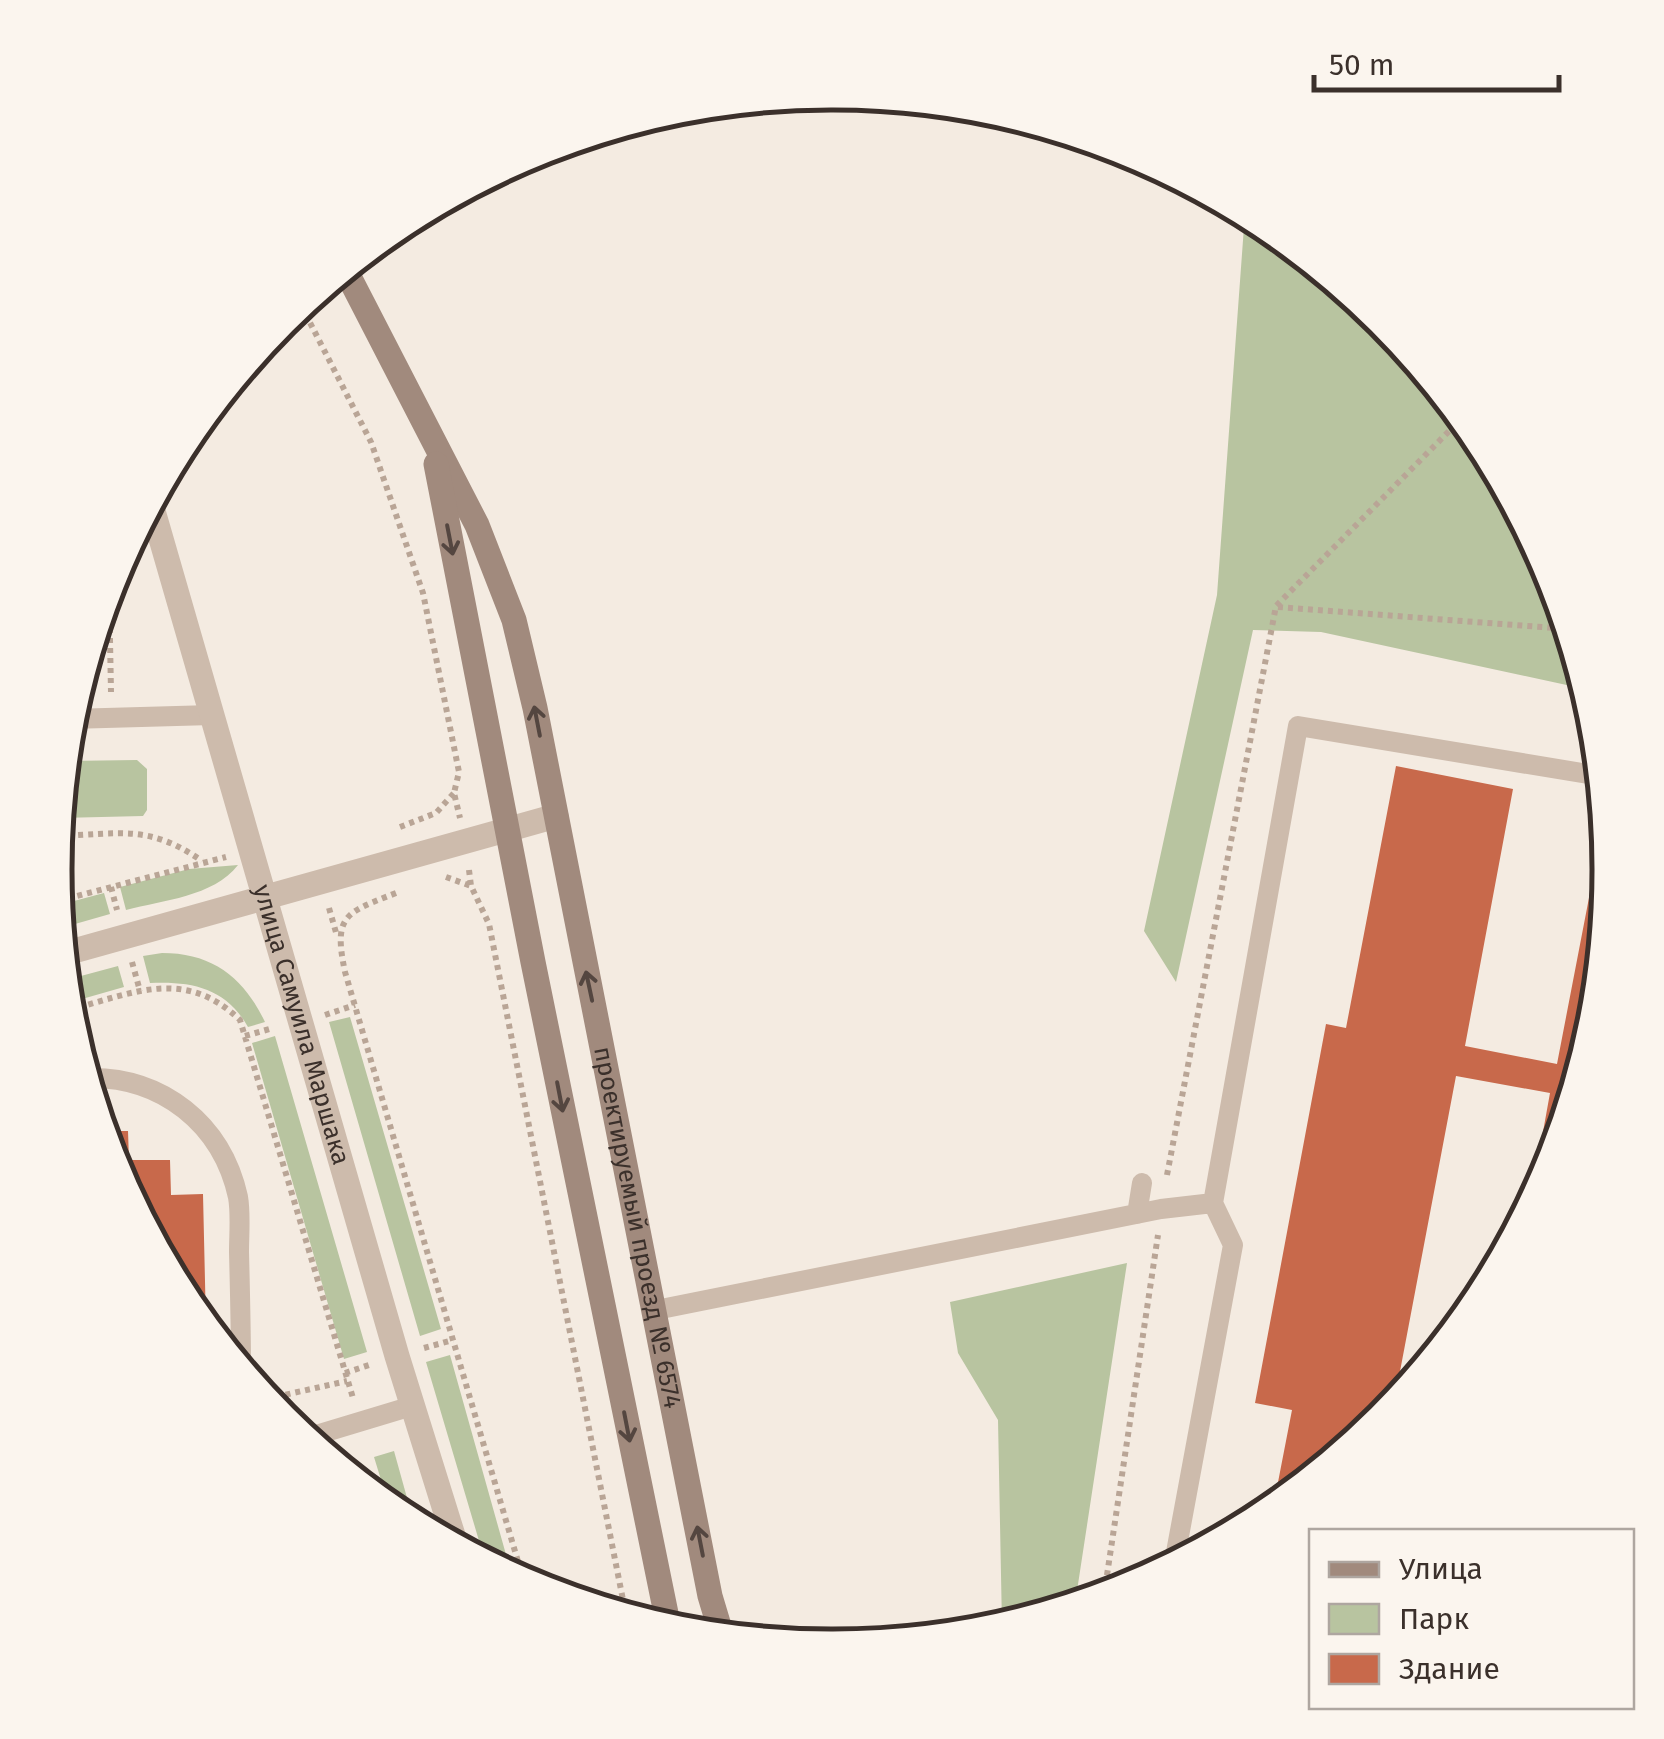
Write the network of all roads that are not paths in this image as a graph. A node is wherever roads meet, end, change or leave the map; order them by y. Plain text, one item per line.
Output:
1 (352, 281) edge
2 (433, 444) junction
3 (156, 524) edge
4 (212, 715) junction
5 (88, 718) edge
6 (1585, 774) edge
7 (556, 816) junction
8 (507, 830) junction
9 (265, 898) junction
10 (77, 950) edge
11 (102, 1080) edge
12 (1142, 1184) dead end
13 (1213, 1203) junction
14 (1137, 1214) junction
15 (656, 1310) junction
16 (241, 1346) edge
17 (412, 1406) junction
18 (324, 1435) edge
19 (450, 1526) edge
20 (1177, 1546) edge
21 (665, 1610) edge
22 (717, 1620) edge

1 - 2 main road
7 -> 2 main road, проектируемый проезд № 6574
2 -> 8 main road, проектируемый проезд № 6574
3 - 4 street, улица Самуила Маршака
4 - 5 lane
4 - 9 street, улица Самуила Маршака
6 - 13 lane
7 - 8 street
15 -> 7 main road, проектируемый проезд № 6574
8 - 9 street
8 -> 21 main road, проектируемый проезд № 6574
9 - 10 street
9 - 17 street, улица Самуила Маршака
11 - 16 lane
12 - 14 lane
13 - 14 lane
13 - 20 lane
14 - 15 lane
22 -> 15 main road, проектируемый проезд № 6574
17 - 18 lane
17 - 19 street, улица Самуила Маршака

